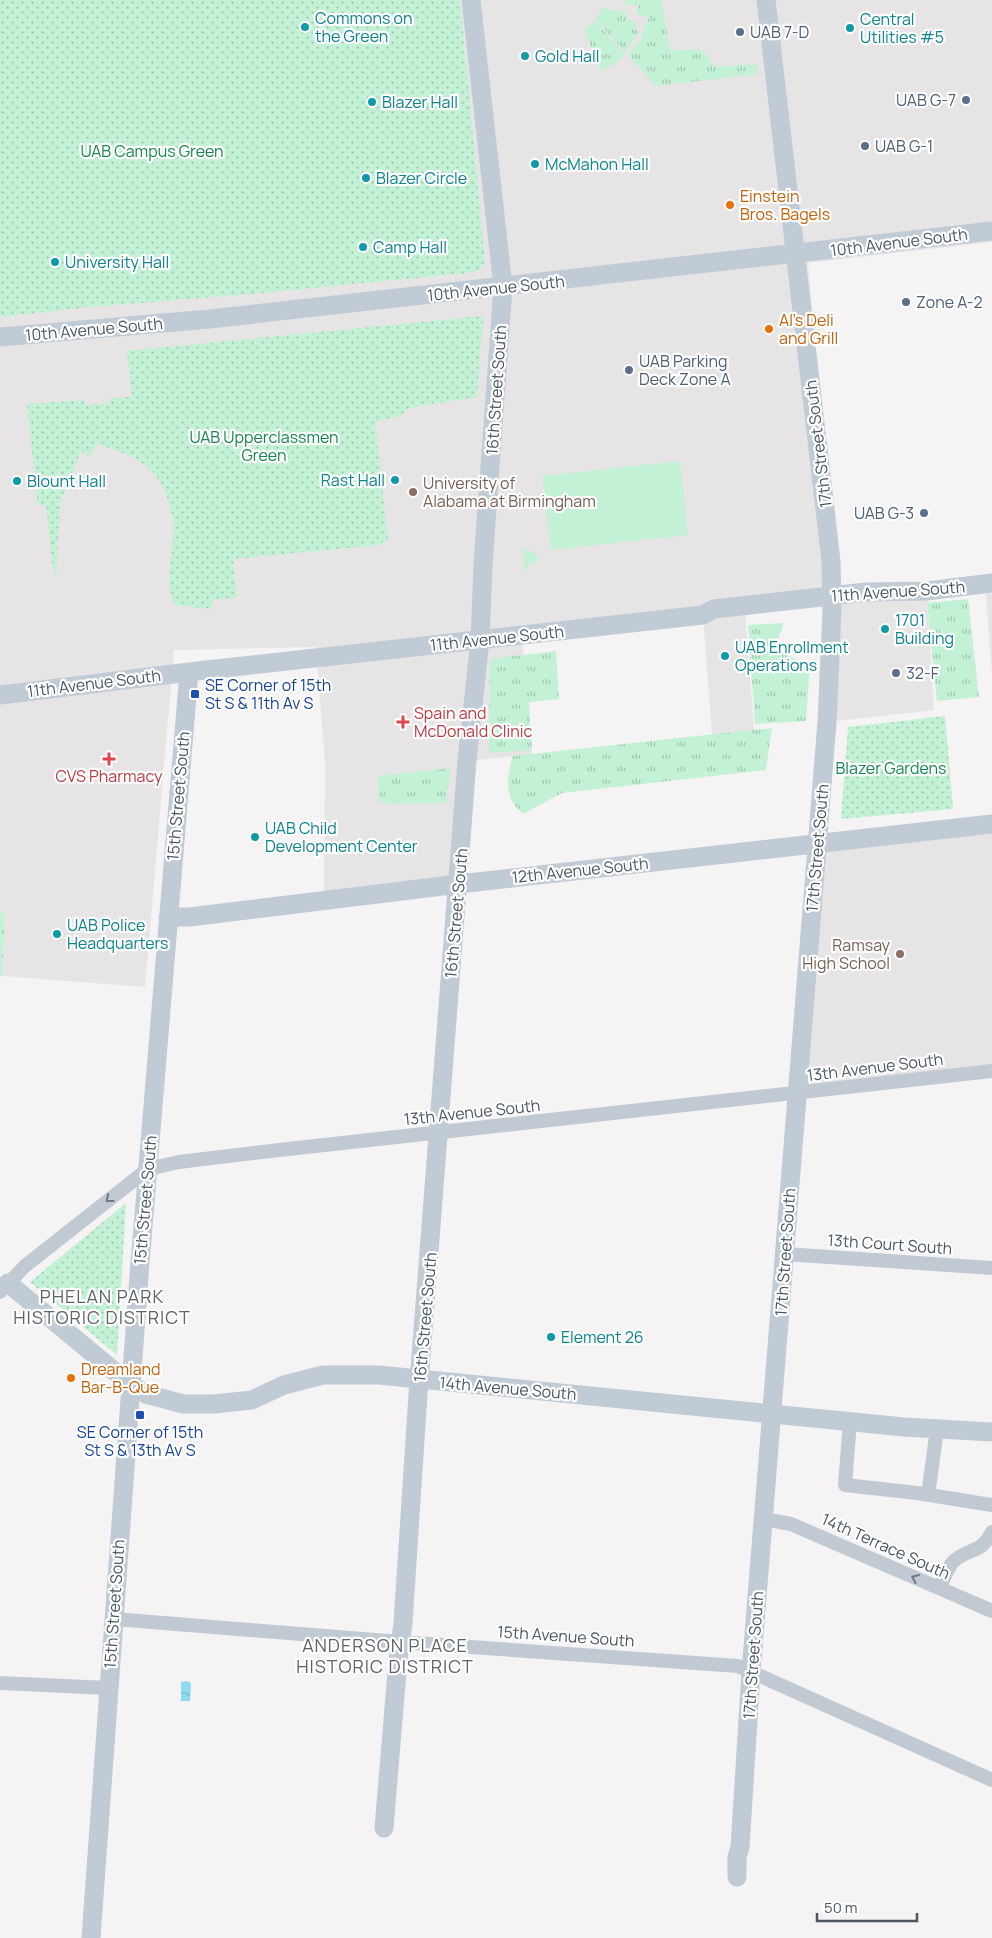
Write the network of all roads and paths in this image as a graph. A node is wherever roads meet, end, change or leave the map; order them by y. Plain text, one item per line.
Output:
1 (471, 0) edge
2 (766, 0) edge
3 (992, 231) edge
4 (796, 254) junction
5 (503, 287) junction
6 (0, 337) edge
7 (992, 584) edge
8 (832, 597) junction
9 (480, 640) junction
10 (189, 672) junction
11 (0, 695) edge
12 (992, 824) edge
13 (817, 844) junction
14 (459, 884) junction
15 (168, 917) junction
16 (992, 1071) edge
17 (798, 1094) junction
18 (440, 1133) junction
19 (148, 1168) junction
20 (785, 1254) junction
21 (992, 1268) edge
22 (3, 1283) edge
23 (420, 1380) junction
24 (131, 1384) junction
25 (772, 1413) junction
26 (850, 1421) junction
27 (937, 1429) junction
28 (992, 1432) edge
29 (928, 1494) junction
30 (992, 1505) edge
31 (763, 1520) junction
32 (992, 1532) edge
33 (939, 1588) junction
34 (992, 1611) edge
35 (114, 1619) junction
36 (400, 1642) junction
37 (751, 1672) junction
38 (0, 1683) edge
39 (108, 1688) junction
40 (992, 1780) edge
41 (384, 1828) dead end
42 (738, 1877) dead end
43 (91, 1938) edge

1 - 5 street, 16th Street South
2 - 4 street, 17th Street South
3 - 4 street, 10th Avenue South
4 - 5 street, 10th Avenue South
4 - 8 street, 17th Street South
5 - 6 street, 10th Avenue South
5 - 9 street, 16th Street South
7 - 8 street, 11th Avenue South
8 - 9 street, 11th Avenue South
8 - 13 street, 17th Street South
9 - 10 street, 11th Avenue South
9 - 14 street, 16th Street South
10 - 11 street, 11th Avenue South
10 - 15 street, 15th Street South
12 - 13 street, 12th Avenue South
13 - 14 street, 12th Avenue South
13 - 17 street, 17th Street South
14 - 15 street, 12th Avenue South
14 - 18 street, 16th Street South
15 - 19 street, 15th Street South
16 - 17 street, 13th Avenue South
17 - 18 street, 13th Avenue South
17 - 20 street, 17th Street South
18 - 19 street, 13th Avenue South
18 - 23 street, 16th Street South
19 -> 22 street, 13th Avenue South
19 - 24 street, 15th Street South
20 - 21 street, 13th Court South
20 - 25 street, 17th Street South
22 - 24 street, 14th Avenue South
23 - 24 street, 14th Avenue South
23 - 25 street, 14th Avenue South
23 - 36 street, 16th Street South
24 - 35 street, 15th Street South
25 - 26 street, 14th Avenue South
25 - 31 street, 17th Street South
26 - 27 street, 14th Avenue South
26 - 29 street
27 - 28 street, 14th Avenue South
27 - 29 street
29 - 30 street
33 -> 31 street, 14th Terrace South
31 - 37 street, 17th Street South
32 - 33 street
33 - 34 street, 14th Terrace South
35 - 36 street, 15th Avenue South
35 - 39 street, 15th Street South
36 - 37 street, 15th Avenue South
36 - 41 street, 16th Street South
37 - 40 street, 15th Avenue South
37 - 42 street, 17th Street South
38 - 39 street
39 - 43 street, 15th Street South

